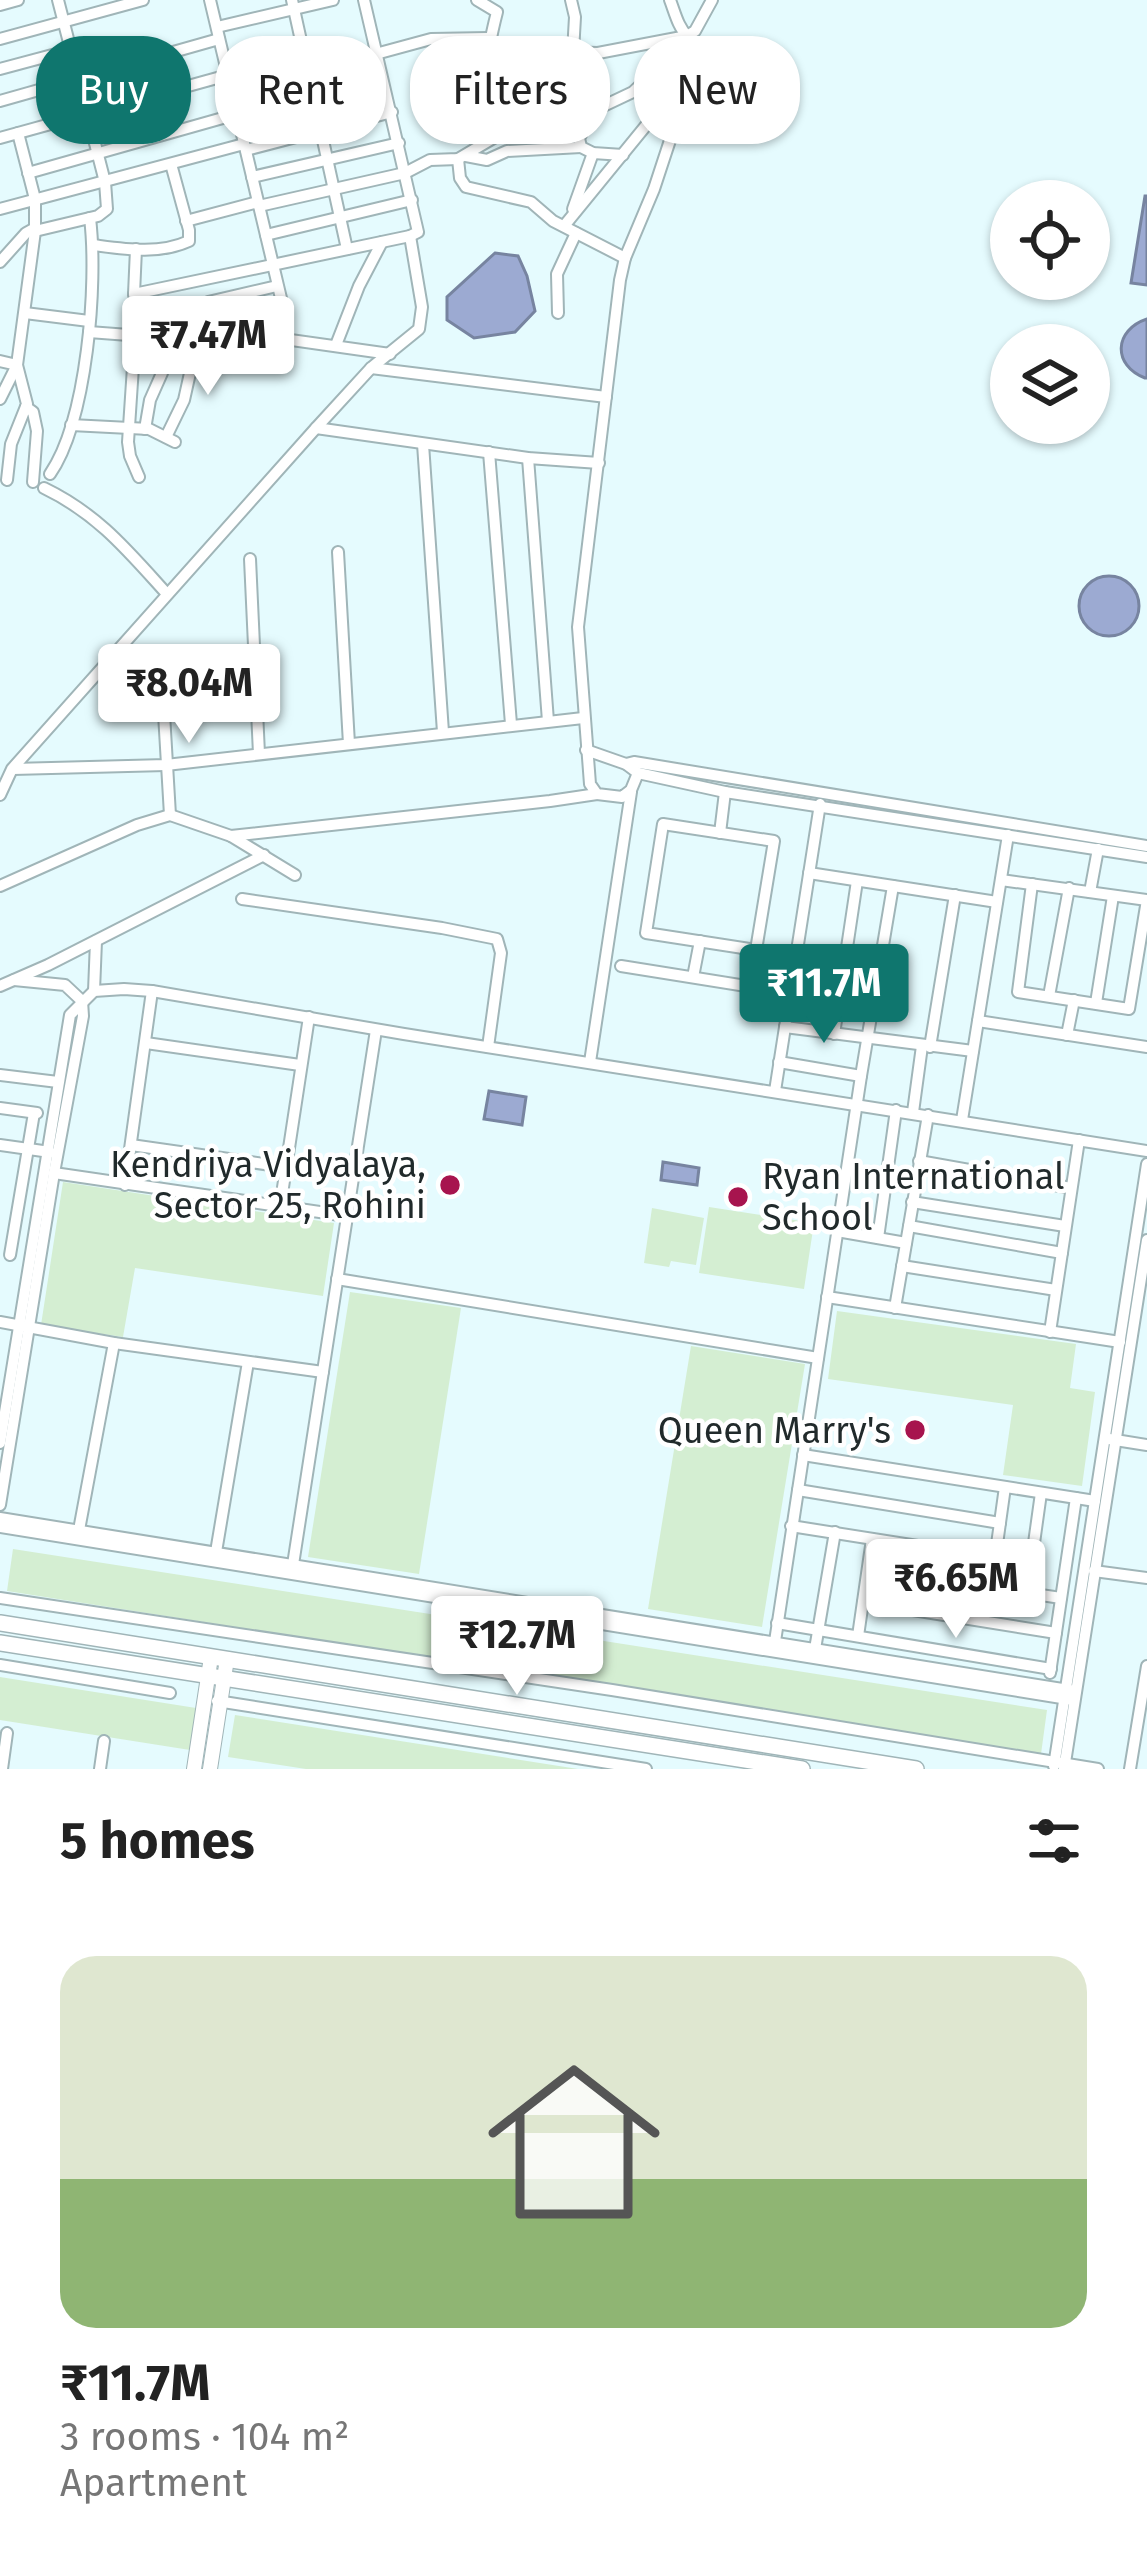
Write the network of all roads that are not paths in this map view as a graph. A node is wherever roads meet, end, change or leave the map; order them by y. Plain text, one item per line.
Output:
1 (18, 0) edge
2 (58, 0) edge
3 (143, 0) edge
4 (210, 0) edge
5 (333, 0) edge
6 (364, 0) edge
7 (477, 0) edge
8 (589, 0) edge
9 (690, 0) edge
10 (712, 0) edge
11 (572, 3) edge
12 (671, 3) edge
13 (0, 5) edge
14 (293, 5) edge
15 (64, 21) junction
16 (218, 33) junction
17 (68, 36) edge
18 (219, 36) edge
19 (300, 36) edge
20 (373, 36) edge
21 (490, 36) edge
22 (573, 36) edge
23 (687, 36) edge
24 (690, 36) edge
25 (0, 39) edge
26 (191, 42) edge
27 (36, 59) edge
28 (0, 69) edge
29 (386, 89) edge
30 (36, 91) edge
31 (0, 101) edge
32 (392, 112) junction
33 (386, 114) edge
34 (215, 120) edge
35 (36, 128) edge
36 (18, 133) junction
37 (0, 138) edge
38 (634, 141) edge
39 (399, 143) junction
40 (94, 144) edge
41 (244, 144) edge
42 (258, 144) edge
43 (324, 144) edge
44 (482, 144) edge
45 (583, 144) edge
46 (669, 144) edge
47 (245, 147) junction
48 (587, 150) junction
49 (97, 154) junction
50 (623, 155) junction
51 (462, 158) junction
52 (327, 160) junction
53 (171, 164) junction
54 (405, 172) junction
55 (28, 173) junction
56 (252, 177) junction
57 (105, 182) junction
58 (334, 189) junction
59 (34, 199) junction
60 (412, 200) junction
61 (258, 204) junction
62 (0, 208) edge
63 (89, 218) junction
64 (340, 218) junction
65 (186, 221) junction
66 (570, 226) junction
67 (35, 230) junction
68 (266, 236) junction
69 (410, 236) junction
70 (382, 242) junction
71 (93, 245) junction
72 (136, 249) junction
73 (347, 249) junction
74 (625, 258) junction
75 (0, 262) edge
76 (273, 266) junction
77 (278, 286) junction
78 (134, 294) junction
79 (25, 313) junction
80 (558, 313) dead end
81 (89, 327) junction
82 (135, 337) junction
83 (164, 338) junction
84 (194, 338) junction
85 (286, 338) junction
86 (336, 345) junction
87 (390, 354) junction
88 (0, 361) edge
89 (17, 365) junction
90 (371, 368) junction
91 (606, 397) junction
92 (0, 399) edge
93 (26, 407) junction
94 (71, 424) junction
95 (129, 428) junction
96 (316, 428) junction
97 (145, 429) junction
98 (423, 444) junction
99 (489, 452) junction
100 (528, 458) junction
101 (599, 463) junction
102 (50, 474) dead end
103 (139, 477) dead end
104 (7, 480) dead end
105 (338, 552) dead end
106 (250, 559) dead end
107 (167, 594) junction
108 (163, 680) dead end
109 (583, 718) junction
110 (548, 721) junction
111 (511, 724) junction
112 (443, 732) junction
113 (349, 744) junction
114 (586, 750) junction
115 (259, 754) junction
116 (626, 764) junction
117 (166, 766) junction
118 (12, 769) junction
119 (638, 773) junction
120 (631, 790) junction
121 (1, 791) edge
122 (724, 792) junction
123 (597, 794) junction
124 (821, 800) junction
125 (170, 815) junction
126 (720, 833) junction
127 (1008, 835) junction
128 (231, 836) junction
129 (1147, 846) edge
130 (1098, 849) junction
131 (264, 855) junction
132 (1147, 857) edge
133 (809, 873) junction
134 (295, 875) dead end
135 (1001, 880) junction
136 (857, 881) junction
137 (1032, 884) junction
138 (0, 886) edge
139 (893, 886) junction
140 (1069, 888) junction
141 (1090, 892) junction
142 (955, 895) junction
143 (1113, 896) junction
144 (242, 899) dead end
145 (1147, 900) edge
146 (997, 902) junction
147 (96, 941) junction
148 (700, 941) junction
149 (621, 966) dead end
150 (693, 977) junction
151 (14, 980) junction
152 (0, 986) edge
153 (94, 991) junction
154 (152, 991) junction
155 (790, 993) junction
156 (1049, 996) junction
157 (82, 1000) junction
158 (1074, 1000) junction
159 (1096, 1004) junction
160 (309, 1016) junction
161 (978, 1022) junction
162 (784, 1027) junction
163 (376, 1030) junction
164 (834, 1034) junction
165 (1067, 1035) junction
166 (867, 1039) junction
167 (146, 1043) junction
168 (926, 1047) junction
169 (1147, 1047) edge
170 (488, 1048) junction
171 (974, 1052) junction
172 (590, 1062) junction
173 (779, 1062) junction
174 (300, 1065) junction
175 (0, 1075) edge
176 (861, 1076) junction
177 (58, 1082) junction
178 (775, 1091) junction
179 (857, 1104) junction
180 (0, 1108) edge
181 (896, 1110) junction
182 (913, 1112) junction
183 (34, 1113) junction
184 (928, 1115) junction
185 (52, 1116) junction
186 (962, 1120) junction
187 (1079, 1140) junction
188 (131, 1144) junction
189 (0, 1145) edge
190 (28, 1149) junction
191 (1147, 1151) edge
192 (52, 1152) junction
193 (919, 1161) junction
194 (1147, 1164) edge
195 (285, 1167) junction
196 (53, 1173) junction
197 (125, 1185) junction
198 (1071, 1188) junction
199 (912, 1202) junction
200 (280, 1207) junction
201 (1144, 1212) edge
202 (347, 1216) junction
203 (909, 1226) junction
204 (1066, 1226) junction
205 (837, 1231) junction
206 (878, 1238) junction
207 (1147, 1240) edge
208 (906, 1243) junction
209 (1062, 1253) junction
210 (5, 1254) edge
211 (29, 1258) junction
212 (902, 1266) junction
213 (337, 1279) junction
214 (1056, 1290) junction
215 (827, 1297) junction
216 (895, 1308) junction
217 (1, 1327) edge
218 (23, 1327) junction
219 (1050, 1331) junction
220 (1120, 1342) junction
221 (114, 1343) junction
222 (818, 1358) junction
223 (248, 1362) junction
224 (323, 1372) junction
225 (8, 1398) edge
226 (1111, 1440) junction
227 (0, 1443) edge
228 (1147, 1445) edge
229 (803, 1455) junction
230 (1005, 1487) junction
231 (797, 1490) junction
232 (1041, 1492) junction
233 (1076, 1498) junction
234 (1095, 1501) junction
235 (0, 1505) edge
236 (0, 1517) edge
237 (1000, 1522) junction
238 (791, 1526) junction
239 (0, 1527) edge
240 (80, 1530) junction
241 (835, 1532) junction
242 (872, 1539) junction
243 (1093, 1548) junction
244 (216, 1552) junction
245 (994, 1558) junction
246 (292, 1569) junction
247 (868, 1569) junction
248 (1094, 1571) junction
249 (1147, 1578) edge
250 (991, 1587) junction
251 (1027, 1593) junction
252 (0, 1598) edge
253 (1061, 1598) junction
254 (863, 1602) junction
255 (0, 1623) edge
256 (777, 1623) junction
257 (818, 1630) junction
258 (1056, 1633) junction
259 (858, 1636) junction
260 (0, 1643) edge
261 (774, 1647) junction
262 (814, 1649) junction
263 (219, 1658) junction
264 (0, 1665) edge
265 (1147, 1666) edge
266 (1051, 1669) junction
267 (216, 1677) junction
268 (1048, 1687) junction
269 (170, 1693) dead end
270 (1070, 1694) junction
271 (213, 1700) junction
272 (1143, 1714) edge
273 (7, 1733) dead end
274 (104, 1742) dead end
275 (762, 1744) junction
276 (760, 1762) junction
277 (1059, 1766) edge
278 (2, 1769) edge
279 (100, 1769) edge
280 (194, 1769) edge
281 (210, 1769) edge
282 (646, 1769) edge
283 (802, 1769) edge
284 (916, 1769) edge
285 (1098, 1769) edge
286 (1130, 1769) edge

1 - 13 street
2 - 15 street
3 - 15 street
4 - 16 street
5 - 14 street
6 - 20 street
7 - 21 street
8 - 11 street
9 - 12 street
10 - 24 street
11 - 22 street
12 - 23 street
14 - 16 street
14 - 19 street
15 - 17 street
15 - 25 street
16 - 18 street
16 - 26 street
27 - 28 street
29 - 32 street
30 - 31 street
32 - 33 street
32 - 39 street
34 - 49 street
35 - 36 street
36 - 37 street
36 - 55 street
38 - 50 street
39 - 52 street
39 - 54 street
40 - 49 street
41 - 47 street
42 - 47 street
43 - 52 street
44 - 51 street
45 - 48 street
46 - 74 street
47 - 53 street
47 - 56 street
48 - 50 street
48 - 51 street
48 - 66 street
49 - 55 street
49 - 57 street
50 - 66 street
51 - 54 street
51 - 66 street
52 - 56 street
52 - 58 street
53 - 57 street
53 - 65 street
54 - 58 street
54 - 60 street
55 - 59 street
56 - 61 street
57 - 59 street
57 - 63 street
58 - 61 street
58 - 64 street
59 - 62 street
59 - 67 street
60 - 64 street
60 - 69 street
61 - 65 street
61 - 68 street
63 - 67 street
63 - 71 street
64 - 68 street
64 - 73 street
65 - 72 street
66 - 74 street
66 - 80 street
67 - 75 street
67 - 79 street
68 - 76 street
69 - 70 street
69 - 87 street
70 - 73 street
70 - 86 street
71 - 72 street
71 - 81 street
72 - 78 street
73 - 76 street
74 - 91 street
76 - 77 street
76 - 78 street
77 - 84 street
77 - 85 street
78 - 82 street
79 - 81 street
79 - 89 street
81 - 82 street
81 - 94 street
82 - 83 street
82 - 95 street
83 - 84 street
83 - 97 street
84 - 85 street
84 - 97 street
85 - 86 street
86 - 87 street
87 - 90 street
88 - 89 street
89 - 92 street
89 - 93 street
90 - 91 street
90 - 96 street
91 - 101 street
93 - 104 street
93 - 107 street
94 - 95 street
94 - 102 street
95 - 97 street
95 - 103 street
96 - 98 street
96 - 107 street
98 - 99 street
98 - 112 street
99 - 100 street
99 - 111 street
100 - 101 street
100 - 110 street
101 - 109 street
105 - 113 street
106 - 115 street
107 - 118 street
108 - 117 street
109 - 110 street
109 - 114 street
110 - 111 street
111 - 112 street
112 - 113 street
113 - 115 street
114 - 116 street
114 - 123 street
115 - 117 street
116 - 119 street
116 - 124 street
117 - 118 street
117 - 125 street
118 - 121 street
119 - 120 street
119 - 122 street
120 - 123 street
120 - 172 street
122 - 124 street
122 - 126 street
123 - 128 street
124 - 127 street
124 - 129 street
124 - 133 street
125 - 128 street
125 - 138 street
126 - 148 street
126 - 148 street
127 - 130 street
127 - 135 street
128 - 131 street
130 - 132 street
130 - 141 street
131 - 134 street
131 - 147 street
133 - 136 street
133 - 155 street
135 - 137 street
135 - 146 street
136 - 139 street
136 - 164 street
137 - 140 street
137 - 156 street
139 - 142 street
139 - 166 street
140 - 141 street
140 - 156 street
141 - 143 street
142 - 146 street
142 - 168 street
143 - 145 street
143 - 159 street
144 - 170 street
145 - 159 street
146 - 161 street
147 - 151 street
147 - 153 street
148 - 150 street
149 - 150 street
150 - 155 street
151 - 152 street
151 - 157 street
153 - 154 street
153 - 157 street
154 - 160 street
154 - 167 street
155 - 162 street
156 - 158 street
157 - 177 street
157 - 192 street
158 - 159 street
158 - 165 street
160 - 163 street
160 - 174 street
161 - 165 street
161 - 171 street
162 - 164 street
162 - 173 street
163 - 170 street
163 - 202 street
164 - 166 street
165 - 169 street
166 - 168 street
166 - 176 street
167 - 174 street
167 - 188 street
168 - 171 street
168 - 182 street
170 - 172 street
171 - 186 street
172 - 178 street
173 - 176 street
173 - 178 street
174 - 195 street
175 - 177 street
176 - 179 street
177 - 185 street
178 - 179 street
179 - 181 street
179 - 205 street
180 - 183 street
181 - 182 street
181 - 206 street
182 - 184 street
183 - 185 street
183 - 190 street
184 - 186 street
184 - 193 street
185 - 192 street
186 - 187 street
187 - 191 street
187 - 198 street
188 - 195 street
188 - 197 street
189 - 190 street
190 - 192 street
190 - 210 street
192 - 196 street
192 - 211 street
193 - 198 street
193 - 199 street
194 - 201 street
195 - 200 street
196 - 197 street
196 - 218 street
197 - 200 street
198 - 204 street
199 - 203 street
199 - 204 street
200 - 202 street
201 - 220 street
202 - 213 street
203 - 208 street
203 - 209 street
204 - 209 street
205 - 206 street
205 - 215 street
206 - 208 street
207 - 226 street
208 - 212 street
209 - 214 street
210 - 211 street
211 - 218 street
212 - 214 street
212 - 216 street
213 - 222 street
213 - 224 street
214 - 219 street
215 - 216 street
215 - 222 street
216 - 219 street
217 - 218 street
218 - 221 street
218 - 225 street
219 - 220 street
220 - 226 street
221 - 223 street
221 - 240 street
222 - 229 street
223 - 224 street
223 - 244 street
224 - 246 street
225 - 227 street
225 - 235 street
226 - 228 street
226 - 234 street
226 - 243 street
229 - 230 street
229 - 231 street
230 - 232 street
230 - 237 street
231 - 237 street
231 - 238 street
232 - 233 street
232 - 251 street
233 - 234 street
233 - 253 street
234 - 243 street
236 - 240 street
237 - 245 street
238 - 241 street
238 - 256 street
239 - 246 street
240 - 244 street
241 - 242 street
241 - 257 street
242 - 245 street
242 - 247 street
243 - 248 street
243 - 270 street
244 - 246 street
245 - 250 street
246 - 261 street
247 - 250 street
247 - 254 street
248 - 249 street
248 - 270 street
250 - 251 street
251 - 253 street
252 - 277 street
253 - 258 street
254 - 258 street
254 - 259 street
255 - 263 main road
256 - 257 street
256 - 261 street
257 - 259 street
257 - 262 street
258 - 266 street
259 - 266 street
260 - 267 main road
261 - 262 street
261 - 270 street
262 - 268 street
263 - 267 street
263 - 275 main road
264 - 269 street
265 - 272 street
266 - 268 street
267 - 271 street
267 - 276 main road
268 - 270 street
270 - 277 street
271 - 280 street
271 - 281 street
271 - 282 street
272 - 286 street
273 - 278 street
274 - 279 street
275 - 276 main road
275 - 284 main road
276 - 283 main road
277 - 285 street

